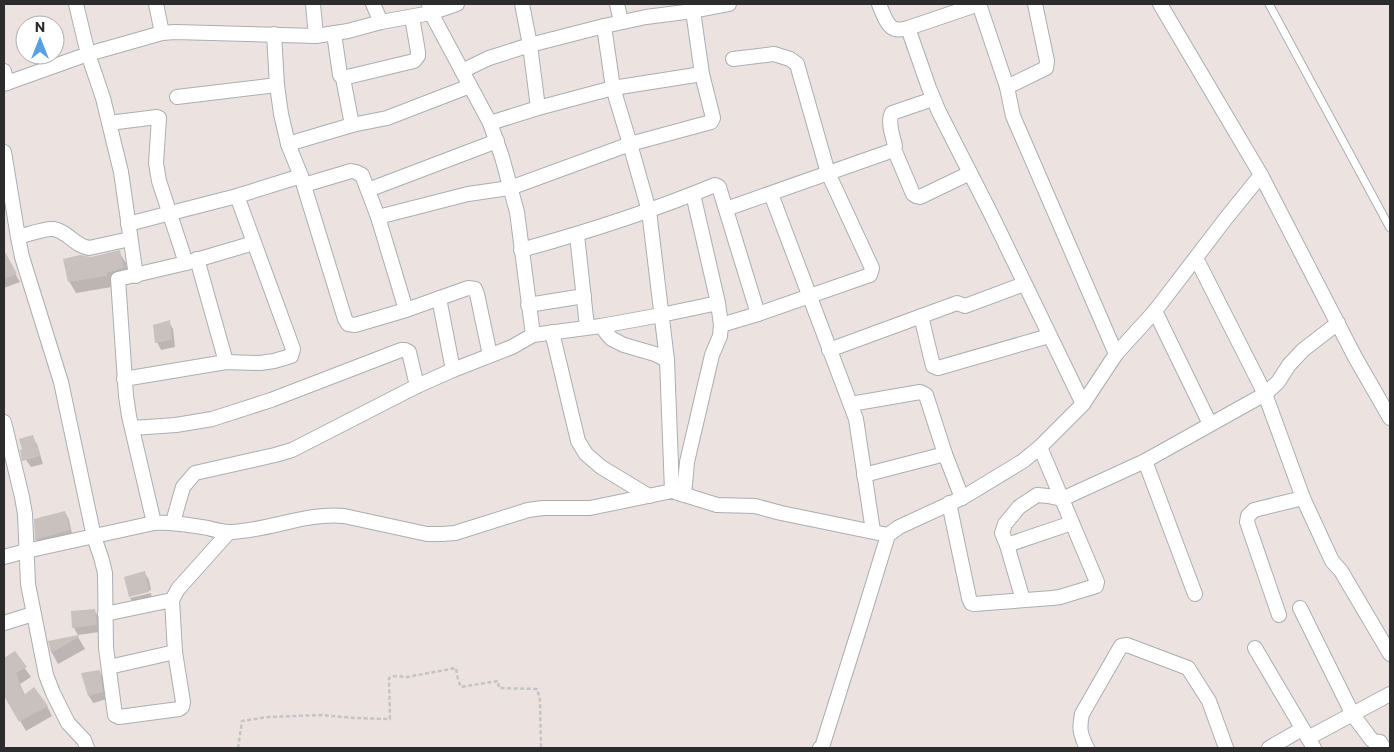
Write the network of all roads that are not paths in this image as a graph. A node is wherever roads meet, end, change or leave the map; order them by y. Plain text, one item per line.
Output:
1 (76, 4) edge
2 (156, 4) edge
3 (313, 4) edge
4 (373, 4) edge
5 (457, 4) edge
6 (522, 4) edge
7 (617, 4) edge
8 (729, 4) edge
9 (879, 4) edge
10 (979, 4) edge
11 (1035, 4) edge
12 (1160, 4) edge
13 (1269, 4) edge
14 (693, 7) edge
15 (430, 9) edge
16 (412, 17) junction
17 (381, 22) junction
18 (621, 22) junction
19 (604, 26) junction
20 (908, 28) junction
21 (334, 33) junction
22 (162, 34) junction
23 (274, 34) junction
24 (316, 36) junction
25 (530, 45) junction
26 (88, 54) junction
27 (733, 60) dead end
28 (462, 71) junction
29 (702, 74) junction
30 (343, 78) junction
31 (5, 79) edge
32 (277, 85) junction
33 (470, 86) junction
34 (1007, 87) junction
35 (613, 88) junction
36 (176, 97) dead end
37 (933, 99) junction
38 (538, 108) junction
39 (109, 123) junction
40 (490, 123) junction
41 (352, 125) junction
42 (497, 141) junction
43 (288, 144) junction
44 (630, 144) junction
45 (894, 149) junction
46 (4, 152) edge
47 (828, 173) junction
48 (970, 173) junction
49 (1261, 175) junction
50 (302, 181) junction
51 (510, 188) junction
52 (368, 190) junction
53 (693, 194) junction
54 (771, 194) junction
55 (237, 196) junction
56 (726, 209) junction
57 (649, 211) junction
58 (169, 213) junction
59 (378, 217) junction
60 (128, 224) junction
61 (1390, 228) edge
62 (577, 235) junction
63 (18, 238) junction
64 (130, 239) junction
65 (254, 243) junction
66 (521, 250) junction
67 (1196, 258) junction
68 (191, 261) junction
69 (136, 276) junction
70 (1024, 284) junction
71 (584, 296) junction
72 (809, 296) junction
73 (439, 298) junction
74 (718, 303) junction
75 (528, 305) junction
76 (406, 310) junction
77 (1155, 312) junction
78 (758, 314) junction
79 (661, 315) junction
80 (921, 316) junction
81 (1338, 323) junction
82 (720, 325) junction
83 (594, 326) junction
84 (552, 332) junction
85 (533, 335) junction
86 (1049, 336) junction
87 (829, 350) junction
88 (1116, 354) junction
89 (490, 355) junction
90 (667, 360) junction
91 (226, 362) junction
92 (454, 370) junction
93 (124, 379) junction
94 (417, 386) junction
95 (1265, 394) junction
96 (851, 404) junction
97 (1083, 404) junction
98 (1390, 418) edge
99 (4, 422) edge
100 (1210, 424) junction
101 (132, 428) junction
102 (1040, 447) junction
103 (8, 454) edge
104 (945, 454) junction
105 (1145, 461) junction
106 (864, 475) junction
107 (678, 493) junction
108 (649, 496) junction
109 (1303, 498) junction
110 (1062, 499) junction
111 (956, 501) junction
112 (173, 522) junction
113 (154, 523) junction
114 (1072, 523) junction
115 (873, 531) junction
116 (229, 532) junction
117 (888, 535) junction
118 (94, 537) junction
119 (1007, 545) junction
120 (26, 551) junction
121 (4, 557) edge
122 (1195, 594) dead end
123 (172, 600) junction
124 (1023, 600) junction
125 (1300, 608) dead end
126 (33, 614) junction
127 (105, 614) junction
128 (1279, 615) dead end
129 (4, 622) edge
130 (1255, 648) dead end
131 (175, 652) junction
132 (1390, 654) edge
133 (109, 667) junction
134 (1390, 694) edge
135 (1353, 715) junction
136 (1308, 738) edge
137 (87, 748) edge
138 (821, 748) edge
139 (1087, 748) edge
140 (1226, 748) edge
141 (1269, 748) edge
142 (1384, 748) edge

1 - 26 street
2 - 22 street
3 - 24 street
4 - 17 street
5 - 15 street
6 - 25 street
7 - 18 street
8 - 14 street
9 - 20 street
10 - 20 street
10 - 34 street
11 - 34 street
12 - 49 street
13 - 61 lane
14 - 18 street
14 - 29 street
15 - 16 street
15 - 28 street
16 - 17 street
16 - 30 street
17 - 21 street
18 - 19 street
19 - 25 street
19 - 35 street
20 - 37 street
21 - 24 street
21 - 30 street
22 - 23 street
22 - 26 street
23 - 24 street
23 - 32 street
25 - 28 street
25 - 38 street
26 - 31 street
26 - 39 street
27 - 47 street
28 - 33 street
29 - 35 street
29 - 44 street
30 - 41 street
32 - 36 street
32 - 43 street
33 - 40 street
33 - 41 street
34 - 88 street
35 - 38 street
35 - 44 street
37 - 45 street
37 - 48 street
38 - 40 street
39 - 58 street
39 - 60 street
40 - 42 street
41 - 43 street
42 - 51 street
42 - 52 street
43 - 50 street
44 - 51 street
44 - 57 street
45 - 47 street
45 - 48 street
46 - 63 street
47 - 54 street
47 - 72 street
48 - 70 street
49 - 67 street
49 - 81 street
50 - 52 street
50 - 55 street
50 - 76 street
51 - 59 street
51 - 66 street
52 - 59 street
53 - 56 street
53 - 57 street
53 - 74 street
54 - 56 street
54 - 72 street
55 - 58 street
55 - 65 street
56 - 78 street
57 - 62 street
57 - 79 street
58 - 60 street
58 - 68 street
59 - 76 street
60 - 64 street
62 - 66 street
62 - 71 street
63 - 64 street
63 - 118 street
64 - 69 street
65 - 68 street
65 - 91 street
66 - 75 street
67 - 77 street
67 - 95 street
68 - 69 street
68 - 91 street
69 - 93 street
70 - 80 street
70 - 86 street
71 - 75 street
71 - 83 street
72 - 78 street
72 - 87 street
73 - 76 street
73 - 89 street
73 - 92 street
74 - 79 street
74 - 82 street
75 - 85 street
77 - 88 street
77 - 100 street
78 - 82 street
79 - 83 street
79 - 90 street
80 - 86 street
80 - 87 street
81 - 95 street
81 - 98 street
82 - 107 street
83 - 84 street
83 - 90 street
84 - 85 street
84 - 108 street
85 - 89 street
86 - 97 street
87 - 96 street
88 - 97 street
89 - 92 street
90 - 107 street
91 - 93 street
92 - 94 street
93 - 101 street
94 - 101 street
94 - 112 street
95 - 100 street
95 - 109 street
96 - 104 street
96 - 106 street
97 - 102 street
99 - 103 street
100 - 105 street
101 - 113 street
102 - 110 street
102 - 111 street
103 - 120 street
104 - 106 street
104 - 111 street
105 - 110 street
105 - 122 street
106 - 115 street
107 - 108 street
107 - 115 street
108 - 116 street
109 - 128 street
109 - 132 street
110 - 114 street
110 - 119 street
111 - 117 street
111 - 124 street
112 - 113 street
112 - 116 street
113 - 118 street
114 - 119 street
114 - 124 street
115 - 117 street
116 - 123 street
117 - 138 street
118 - 120 street
118 - 127 street
119 - 124 street
120 - 121 street
120 - 126 street
123 - 127 street
123 - 131 street
125 - 135 street
126 - 129 street
126 - 137 street
127 - 133 street
130 - 136 street
131 - 133 street
131 - 133 street
134 - 135 street
135 - 136 street
135 - 142 street
136 - 141 street
139 - 140 street

